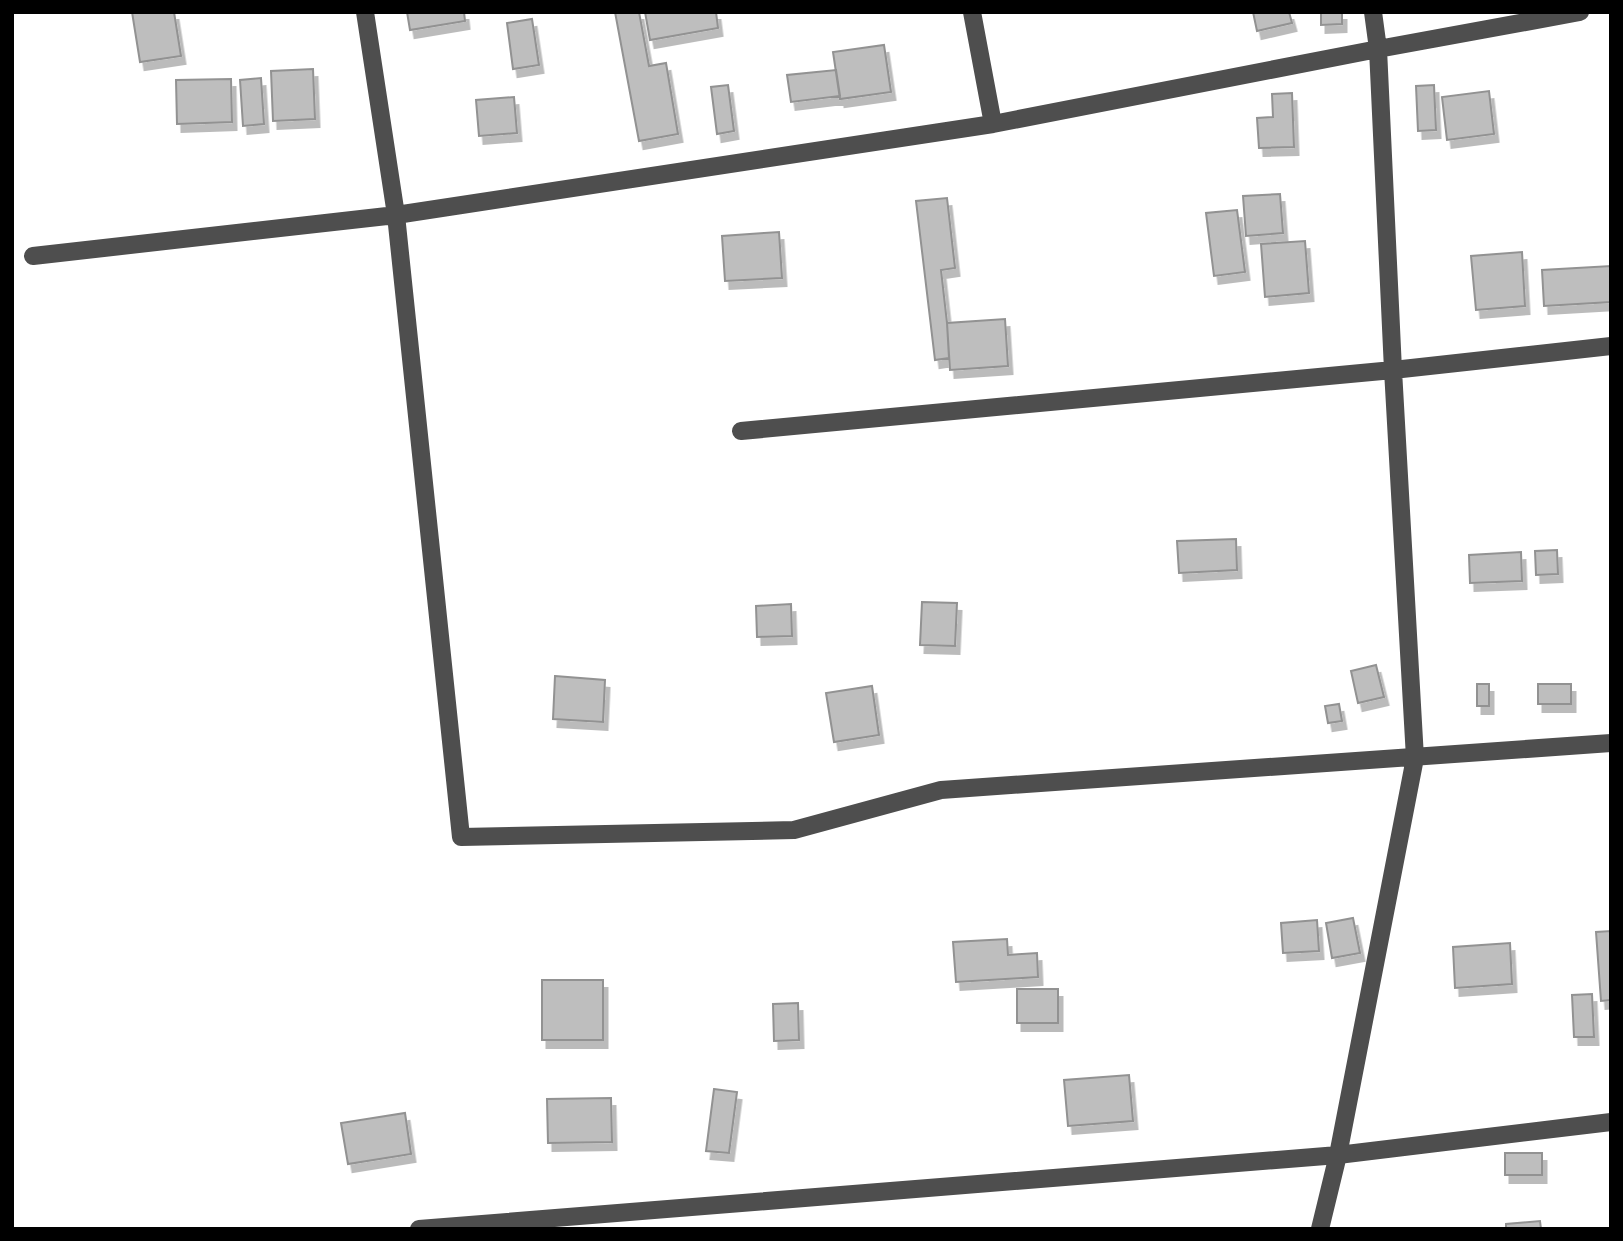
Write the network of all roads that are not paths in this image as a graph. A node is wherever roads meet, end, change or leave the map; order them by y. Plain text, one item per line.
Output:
1 (365, 12) edge
2 (972, 12) edge
3 (1373, 12) edge
4 (1580, 12) edge
5 (1378, 49) junction
6 (993, 124) junction
7 (396, 215) junction
8 (33, 256) dead end
9 (1611, 346) edge
10 (1393, 370) junction
11 (741, 431) dead end
12 (1611, 743) edge
13 (1415, 758) junction
14 (1611, 1122) edge
15 (1338, 1155) junction
16 (419, 1229) edge
17 (1320, 1229) edge

1 - 7 street
2 - 6 street
3 - 5 street
4 - 5 street
5 - 6 street
5 - 10 street
6 - 7 street
7 - 8 street
7 - 13 street
9 - 10 street
10 - 11 street
10 - 13 street
12 - 13 street
13 - 15 street
14 - 15 street
15 - 16 street
15 - 17 street

